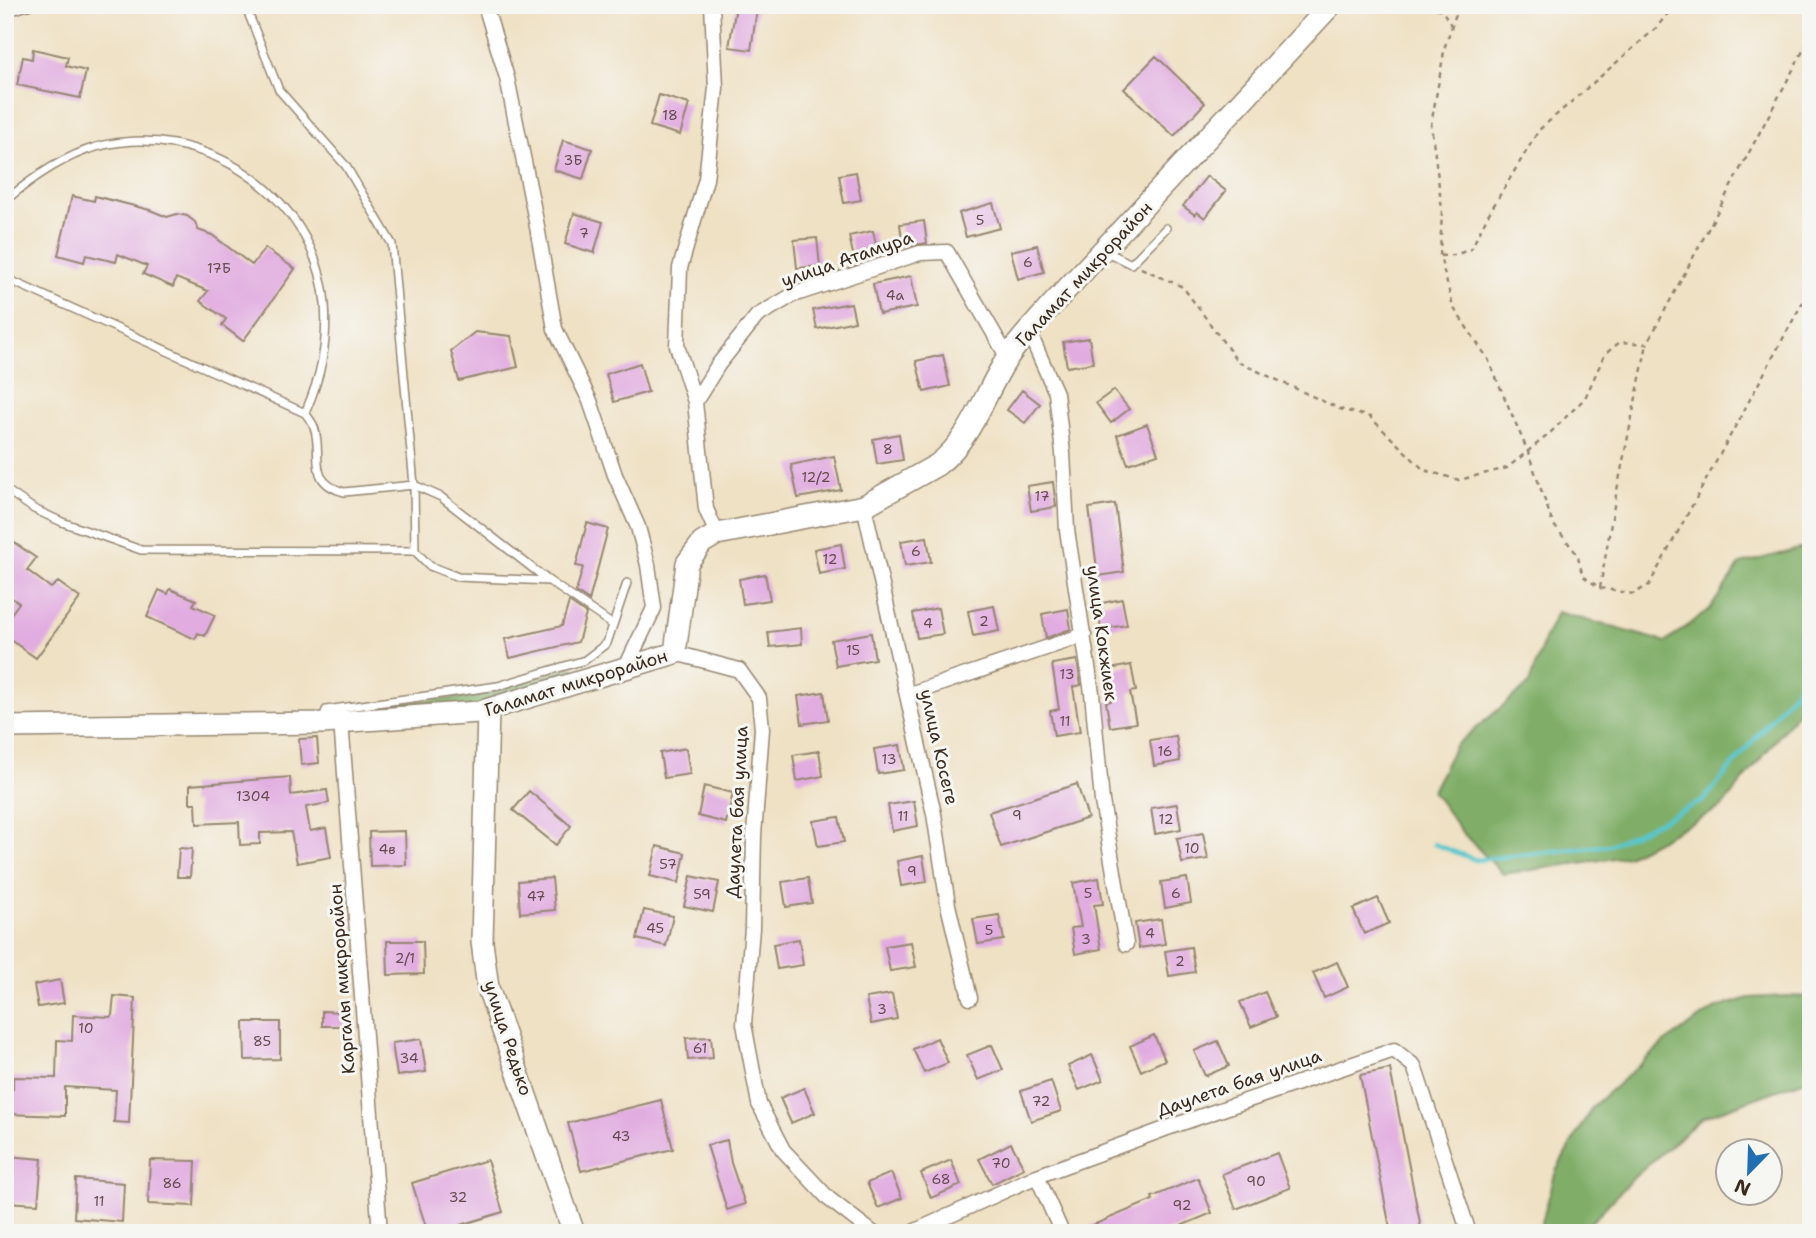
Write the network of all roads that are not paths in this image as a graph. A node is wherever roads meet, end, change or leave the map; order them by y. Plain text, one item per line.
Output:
1 (31, 5) edge
2 (245, 5) edge
3 (485, 5) edge
4 (712, 5) edge
5 (1331, 5) edge
6 (5, 13) edge
7 (5, 201) edge
8 (1166, 228) dead end
9 (1104, 251) junction
10 (5, 278) edge
11 (1029, 332) junction
12 (1007, 358) junction
13 (695, 402) junction
14 (305, 413) junction
15 (414, 485) junction
16 (5, 489) edge
17 (864, 506) junction
18 (717, 534) junction
19 (415, 551) junction
20 (550, 582) junction
21 (627, 583) dead end
22 (613, 625) junction
23 (1084, 635) junction
24 (675, 653) junction
25 (626, 667) junction
26 (907, 695) junction
27 (488, 710) junction
28 (332, 722) junction
29 (5, 727) edge
30 (1126, 944) dead end
31 (971, 998) dead end
32 (1037, 1176) junction
33 (380, 1233) edge
34 (574, 1233) edge
35 (873, 1233) edge
36 (911, 1233) edge
37 (1062, 1233) edge
38 (1469, 1233) edge

1 - 6 lane
2 - 15 lane
3 - 25 street
4 - 13 street
5 - 9 street, Галамат микрорайон
7 - 14 lane
8 - 9 lane
9 - 11 street, Галамат микрорайон
10 - 14 lane
11 - 12 street, Галамат микрорайон
11 - 23 street, улица Кокжиек
12 - 13 street, улица Атамура
12 - 17 street, Галамат микрорайон
13 - 18 street
14 - 15 lane
15 - 19 lane
15 - 20 lane
16 - 19 lane
17 - 18 street, Галамат микрорайон
17 - 26 street, улица Косеге
18 - 24 street, Галамат микрорайон
19 - 20 lane
20 - 22 lane
21 - 22 lane
22 - 28 lane
23 - 26 street
23 - 30 street, улица Кокжиек
24 - 25 street, Галамат микрорайон
24 - 35 street, Даулета бая улица
25 - 27 street, Галамат микрорайон
26 - 31 street, улица Косеге
27 - 28 street, Галамат микрорайон
27 - 34 street, улица Редько
28 - 29 street, Галамат микрорайон
28 - 33 street, Каргалы микрорайон
32 - 36 street, Даулета бая улица
32 - 37 street
32 - 38 street, Даулета бая улица

